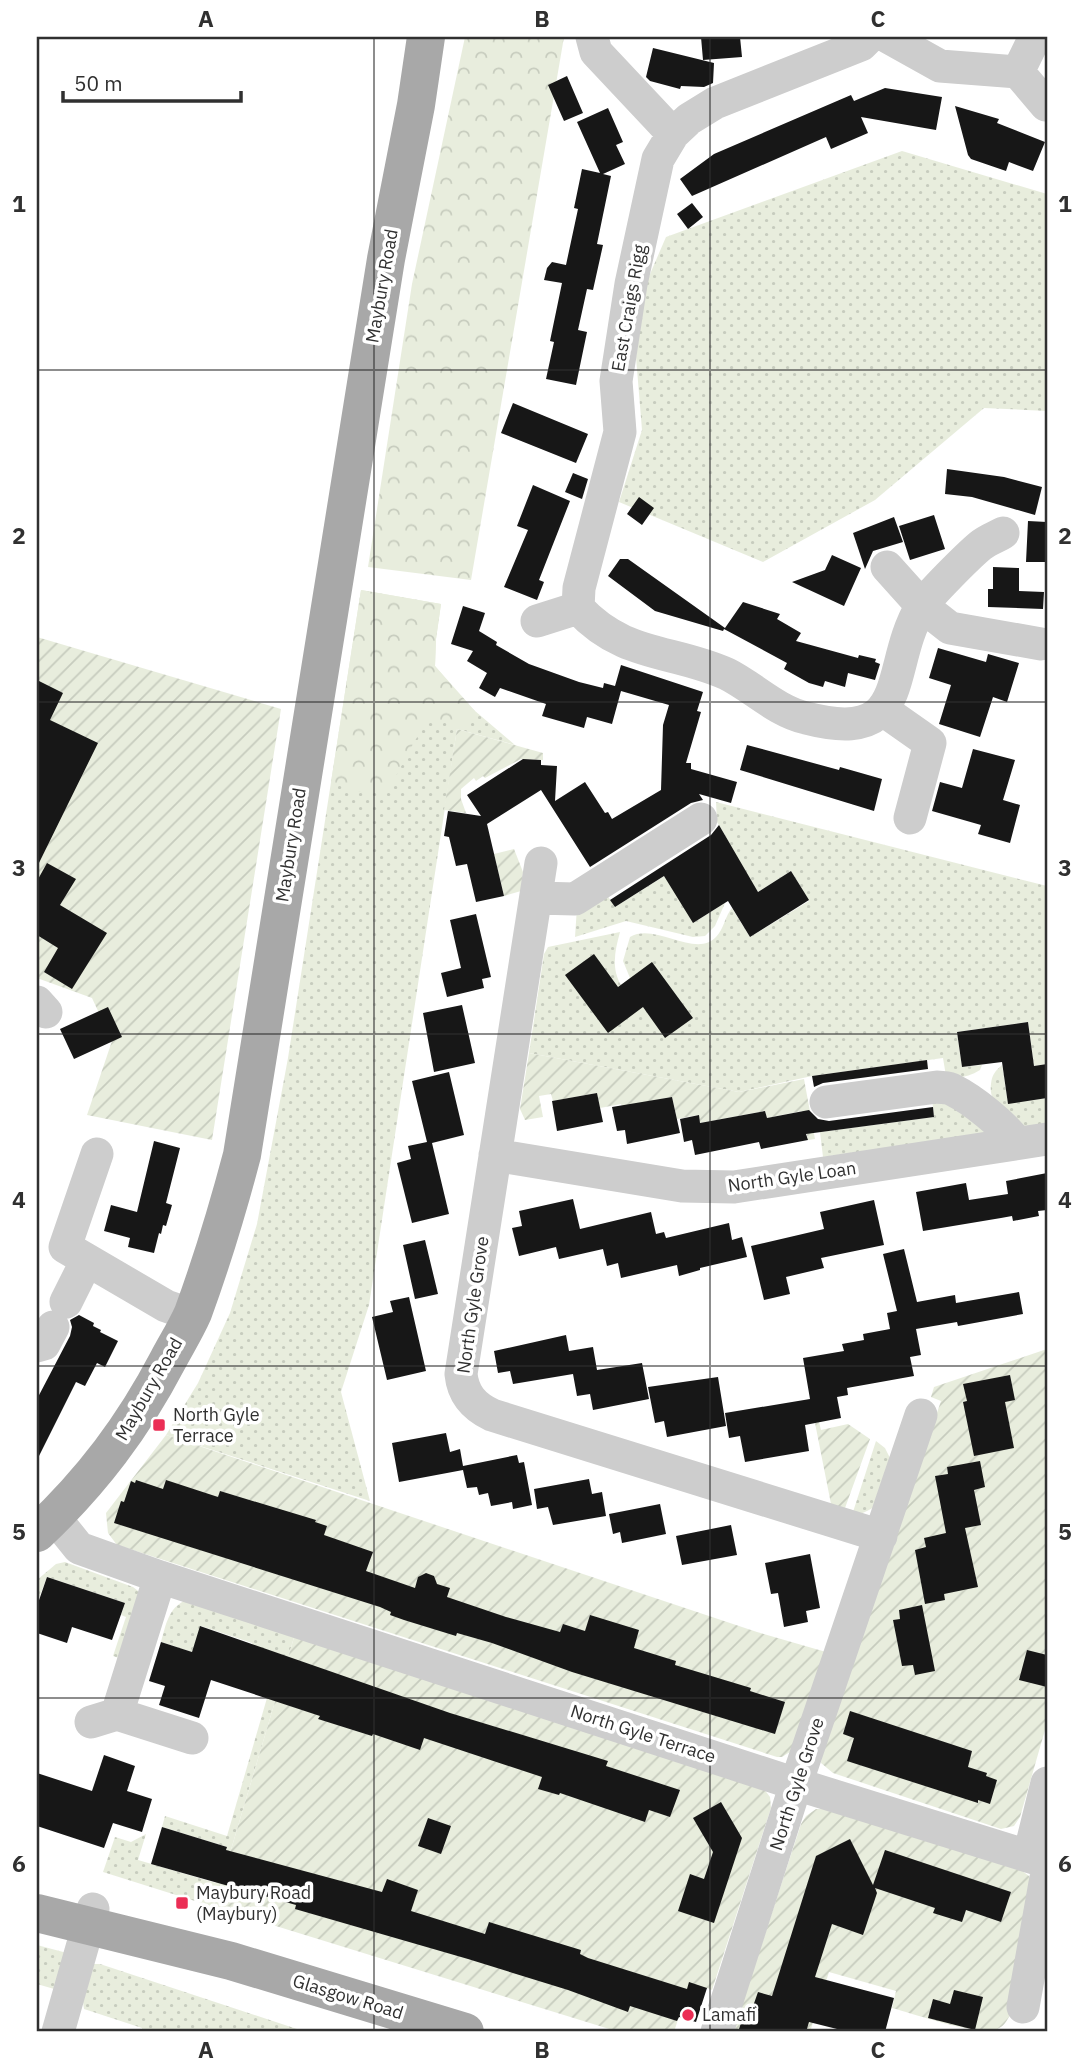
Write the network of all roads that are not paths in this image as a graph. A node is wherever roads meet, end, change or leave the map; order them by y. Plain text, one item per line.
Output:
1 (426, 37) edge
2 (438, 37) edge
3 (592, 37) edge
4 (869, 37) edge
5 (888, 37) edge
6 (1035, 37) edge
7 (1018, 72) junction
8 (416, 105) junction
9 (1046, 105) edge
10 (673, 134) junction
11 (1003, 533) dead end
12 (887, 567) dead end
13 (922, 606) junction
14 (579, 608) junction
15 (537, 621) dead end
16 (1041, 644) dead end
17 (883, 710) junction
18 (911, 818) dead end
19 (701, 819) dead end
20 (541, 863) dead end
21 (536, 898) junction
22 (826, 1102) dead end
23 (1032, 1141) edge
24 (97, 1154) dead end
25 (495, 1155) junction
26 (87, 1261) junction
27 (192, 1315) junction
28 (52, 1325) edge
29 (921, 1415) dead end
30 (45, 1525) edge
31 (881, 1536) junction
32 (160, 1577) junction
33 (192, 1738) dead end
34 (1047, 1783) edge
35 (796, 1784) junction
36 (1041, 1863) edge
37 (37, 1888) edge
38 (37, 1913) edge
39 (91, 1918) junction
40 (1023, 2007) dead end
41 (58, 2032) edge
42 (465, 2032) edge
43 (717, 2032) edge

1 - 8 main road, Maybury Road
2 - 8 main road, Maybury Road
3 - 10 street
4 - 10 street, East Craigs Rigg
5 - 7 street
6 - 7 street
7 - 9 street
8 - 27 main road, Maybury Road
10 - 14 street, East Craigs Rigg
11 - 13 street
12 - 13 street
13 - 16 street
13 - 17 street
14 - 15 street
14 - 17 street
17 - 18 street
19 - 21 street
20 - 21 street, North Gyle Grove
21 - 25 street, North Gyle Grove
22 - 23 street
23 - 25 street, North Gyle Loan
24 - 26 street
25 - 31 street, North Gyle Grove
26 - 27 street
26 - 28 street
27 - 30 main road, Maybury Road
29 - 31 street, North Gyle Grove
30 - 32 street, North Gyle Terrace
31 - 35 street, North Gyle Grove
32 - 33 street
32 - 35 street, North Gyle Terrace
34 - 36 street
35 - 36 street, North Gyle Terrace
35 - 43 street, North Gyle Grove
36 - 40 street
37 - 39 main road, Glasgow Road
38 - 39 main road, Glasgow Road
39 - 41 street
39 - 42 main road, Glasgow Road

